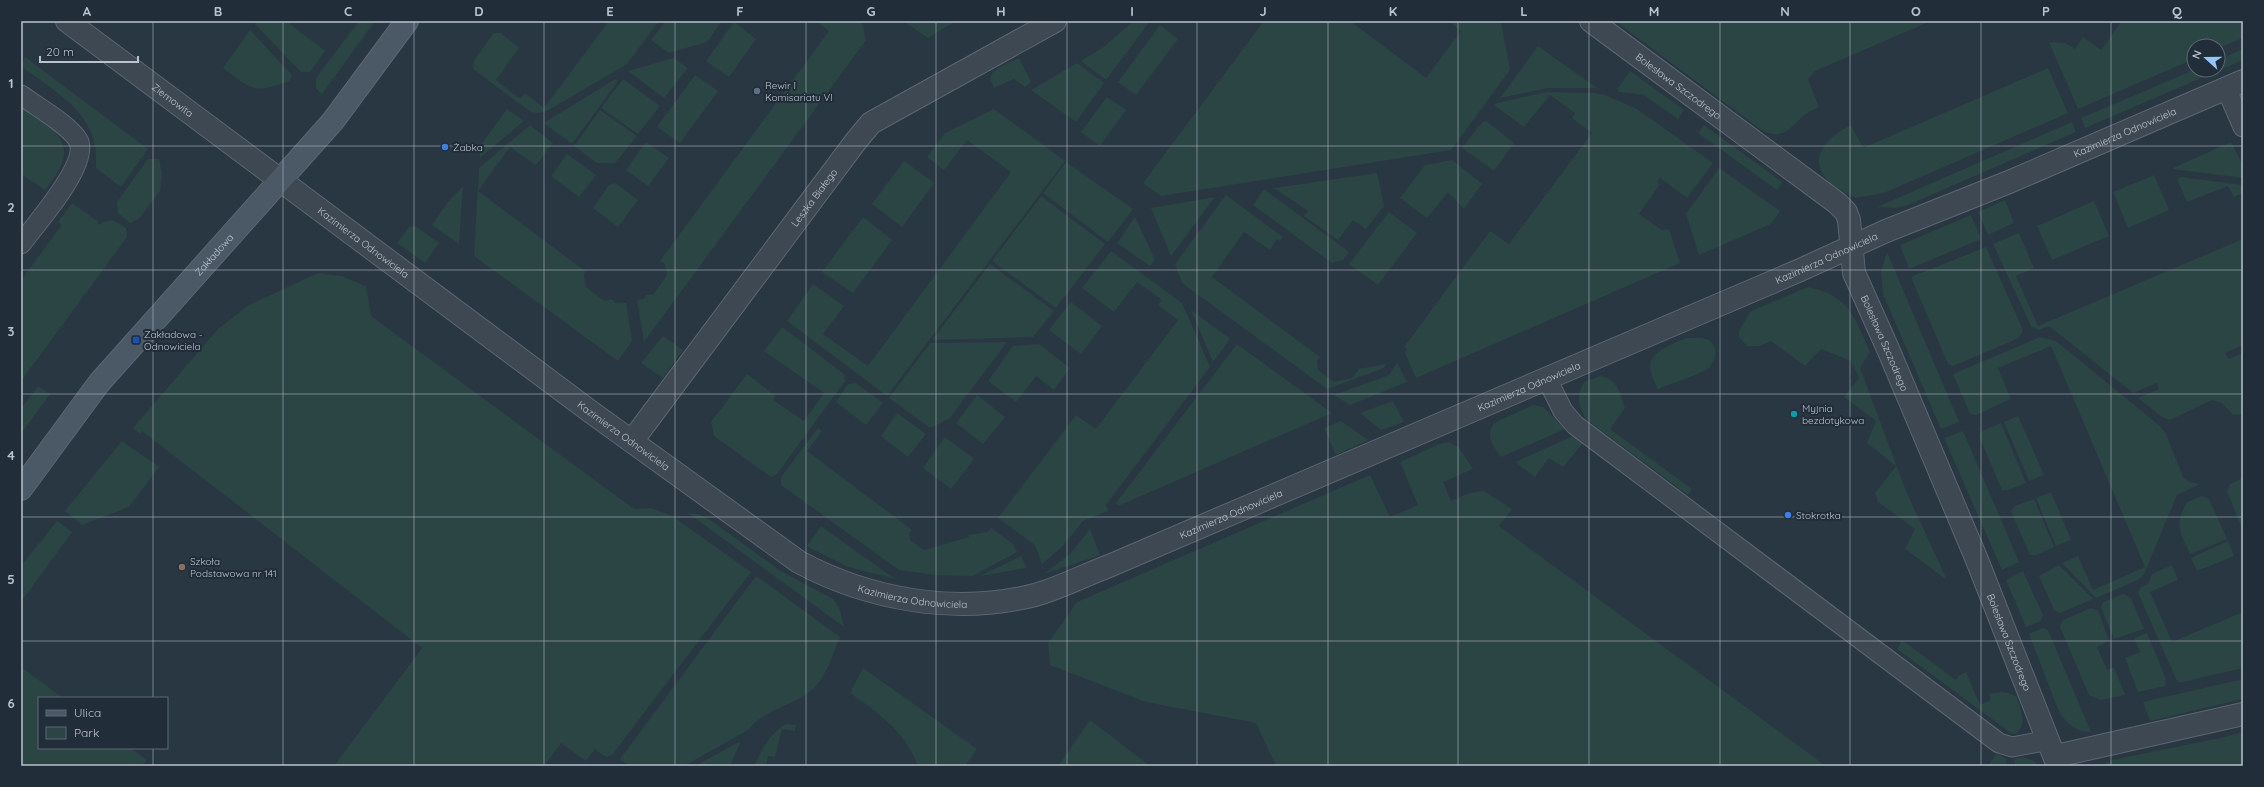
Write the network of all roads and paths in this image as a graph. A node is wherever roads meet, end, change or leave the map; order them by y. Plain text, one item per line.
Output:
1 (66, 21) edge
2 (407, 21) edge
3 (1055, 21) edge
4 (1591, 21) edge
5 (2235, 85) edge
6 (21, 95) edge
7 (2243, 127) edge
8 (280, 179) junction
9 (21, 244) edge
10 (1852, 247) junction
11 (1547, 379) junction
12 (632, 442) junction
13 (21, 489) edge
14 (2243, 714) edge
15 (2054, 754) edge

1 - 8 street, Ziemowita
2 - 8 street, Zakładowa
3 - 12 street, Leszka Białego
4 - 10 street, Bolesława Szczodrego
5 - 7 lane
5 - 10 street, Kazimierza Odnowiciela
6 - 9 lane
8 - 12 street, Kazimierza Odnowiciela
8 - 13 street, Zakładowa
10 - 11 street, Kazimierza Odnowiciela
10 - 15 street, Bolesława Szczodrego
11 - 12 street, Kazimierza Odnowiciela
11 - 15 lane
14 - 15 street

